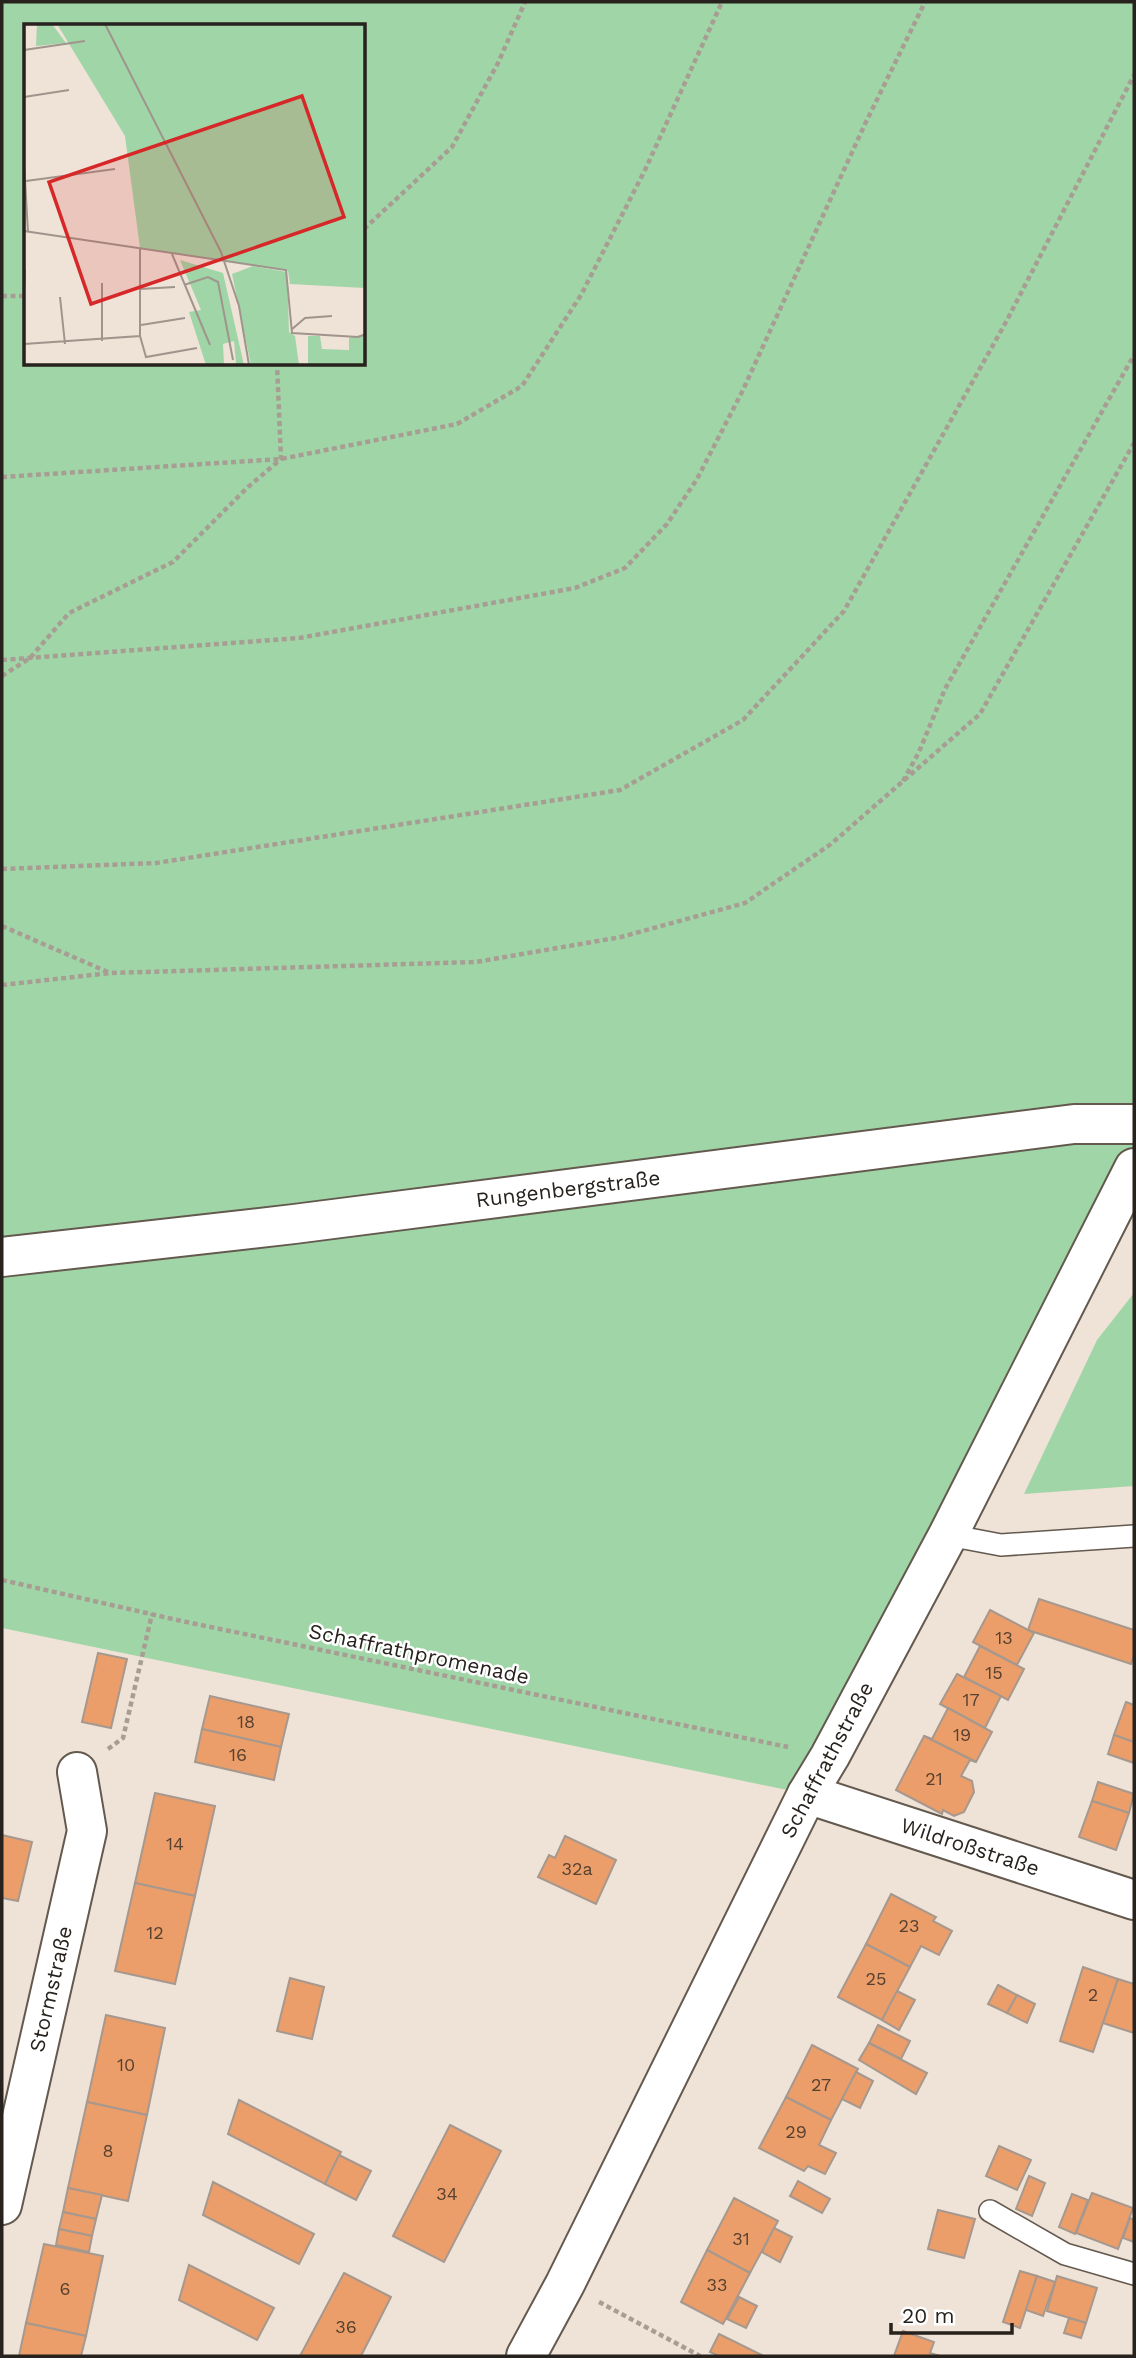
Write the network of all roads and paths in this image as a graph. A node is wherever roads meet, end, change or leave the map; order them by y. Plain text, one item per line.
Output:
1 (525, 2) edge
2 (722, 2) edge
3 (925, 2) edge
4 (1134, 75) edge
5 (366, 227) edge
6 (2, 296) edge
7 (24, 296) edge
8 (1134, 355) edge
9 (277, 366) edge
10 (1134, 443) edge
11 (281, 459) junction
12 (2, 477) edge
13 (30, 658) junction
14 (2, 660) edge
15 (2, 676) edge
16 (902, 784) junction
17 (2, 869) edge
18 (2, 926) edge
19 (110, 973) junction
20 (2, 985) edge
21 (1134, 1124) edge
22 (1134, 1168) edge
23 (2, 1257) edge
24 (948, 1535) junction
25 (1134, 1536) edge
26 (2, 1580) edge
27 (152, 1614) junction
28 (830, 1755) junction
29 (77, 1772) joint
30 (807, 1794) junction
31 (1134, 1900) edge
32 (2, 2205) edge
33 (990, 2211) dead end
34 (1134, 2274) edge
35 (565, 2284) junction
36 (526, 2356) edge
37 (700, 2356) edge

1 - 5 path
2 - 11 path
3 - 13 path
4 - 17 path
6 - 7 path
8 - 16 path
9 - 11 path
10 - 16 path
11 - 12 path
11 - 13 path
13 - 14 path
13 - 15 path
16 - 19 path
18 - 19 path
19 - 20 path
21 - 23 street, Rungenbergstraße
22 - 24 street, Schaffrathstraße
24 - 25 lane
24 - 28 street, Schaffrathstraße
26 - 27 path, Schaffrathpromenade
27 - 28 path, Schaffrathpromenade
27 - 29 path
28 - 30 street, Schaffrathstraße
29 - 32 street, Stormstraße
30 - 31 street, Wildroßstraße
30 - 35 street, Schaffrathstraße
33 - 34 lane
35 - 36 street, Schaffrathstraße
35 - 37 path

